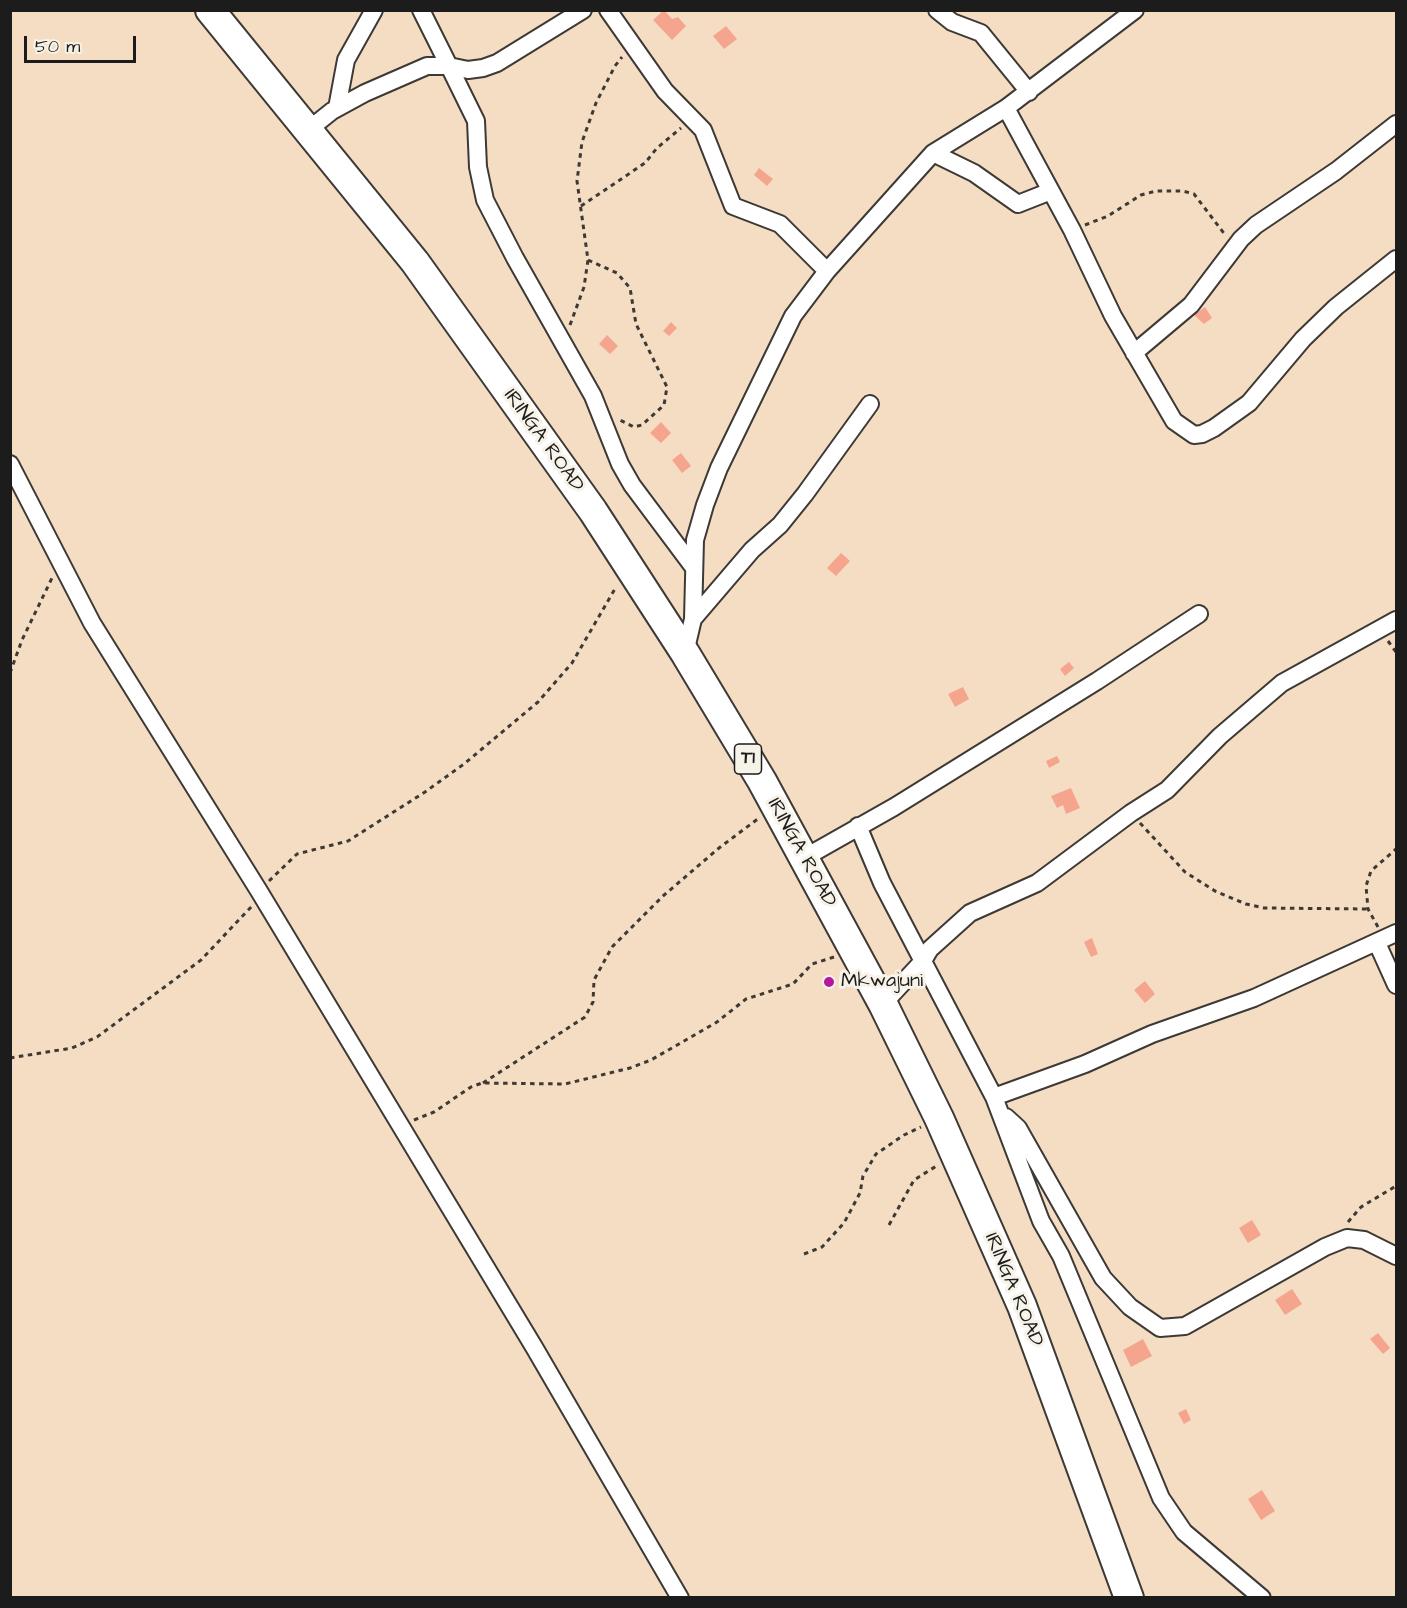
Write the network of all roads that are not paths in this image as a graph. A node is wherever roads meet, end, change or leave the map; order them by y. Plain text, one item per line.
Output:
1 (210, 10) edge
2 (374, 10) edge
3 (422, 10) edge
4 (583, 10) edge
5 (608, 10) edge
6 (937, 10) edge
7 (1135, 10) edge
8 (449, 66) junction
9 (1029, 92) junction
10 (337, 108) junction
11 (1006, 108) junction
12 (1396, 124) edge
13 (307, 131) junction
14 (933, 153) junction
15 (1052, 191) junction
16 (1396, 259) edge
17 (827, 271) junction
18 (1134, 353) junction
19 (870, 404) dead end
20 (10, 464) edge
21 (693, 568) junction
22 (1199, 614) dead end
23 (693, 620) junction
24 (1396, 620) edge
25 (685, 652) junction
26 (858, 826) junction
27 (804, 858) junction
28 (1386, 938) edge
29 (923, 961) junction
30 (1396, 985) edge
31 (884, 1004) junction
32 (994, 1097) junction
33 (1001, 1113) junction
34 (1396, 1256) edge
35 (680, 1598) edge
36 (1129, 1598) edge
37 (1262, 1598) edge

1 - 13 highway, IRINGA ROAD / T1
2 - 10 street
3 - 8 street
4 - 8 street
5 - 17 street
6 - 9 street
7 - 9 street
8 - 10 street
8 - 21 street
9 - 11 street
10 - 13 street
11 - 14 street
11 - 15 street
12 - 18 street
13 - 25 highway, IRINGA ROAD / T1
14 - 15 street
14 - 17 street
15 - 18 street
16 - 18 street
17 - 21 street
19 - 23 street
20 - 35 street
21 - 23 street
22 - 26 street
23 - 25 street
24 - 29 street
25 - 27 highway, IRINGA ROAD / T1
26 - 27 street
26 - 29 street
27 - 31 highway, IRINGA ROAD / T1
28 - 30 street
28 - 32 street
29 - 31 street
29 - 32 street
31 - 36 highway, IRINGA ROAD / T1
32 - 33 street
33 - 34 street
33 - 37 street

